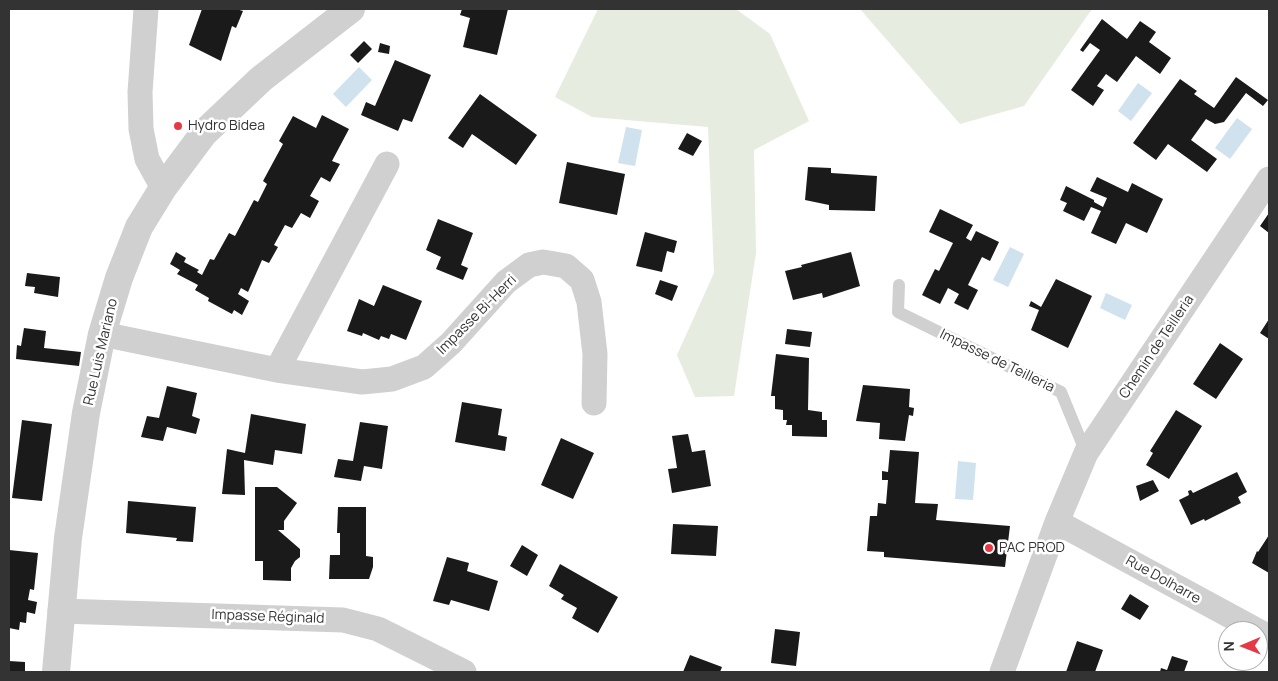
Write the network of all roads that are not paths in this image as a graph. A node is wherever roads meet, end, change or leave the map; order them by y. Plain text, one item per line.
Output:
1 (146, 9) edge
2 (351, 9) edge
3 (387, 164) dead end
4 (1269, 179) edge
5 (162, 188) junction
6 (899, 285) dead end
7 (102, 334) junction
8 (277, 370) junction
9 (594, 403) dead end
10 (1086, 452) junction
11 (1058, 522) junction
12 (60, 611) junction
13 (1269, 637) edge
14 (56, 672) edge
15 (464, 672) edge
16 (1002, 672) edge

1 - 5 street
2 - 5 street, Rue Luis Mariano
3 - 8 street
4 - 10 street, Chemin de Teilleria
5 - 7 street, Rue Luis Mariano
6 - 10 lane, Impasse de Teilleria
7 - 8 street, Impasse Bi-Herri
7 - 12 street, Rue Luis Mariano
8 - 9 street, Impasse Bi-Herri
10 - 11 street, Chemin de Teilleria
11 - 13 street, Rue Dolharre
11 - 16 street, Chemin de Teilleria
12 - 14 street, Rue Luis Mariano
12 - 15 street, Impasse Réginald

